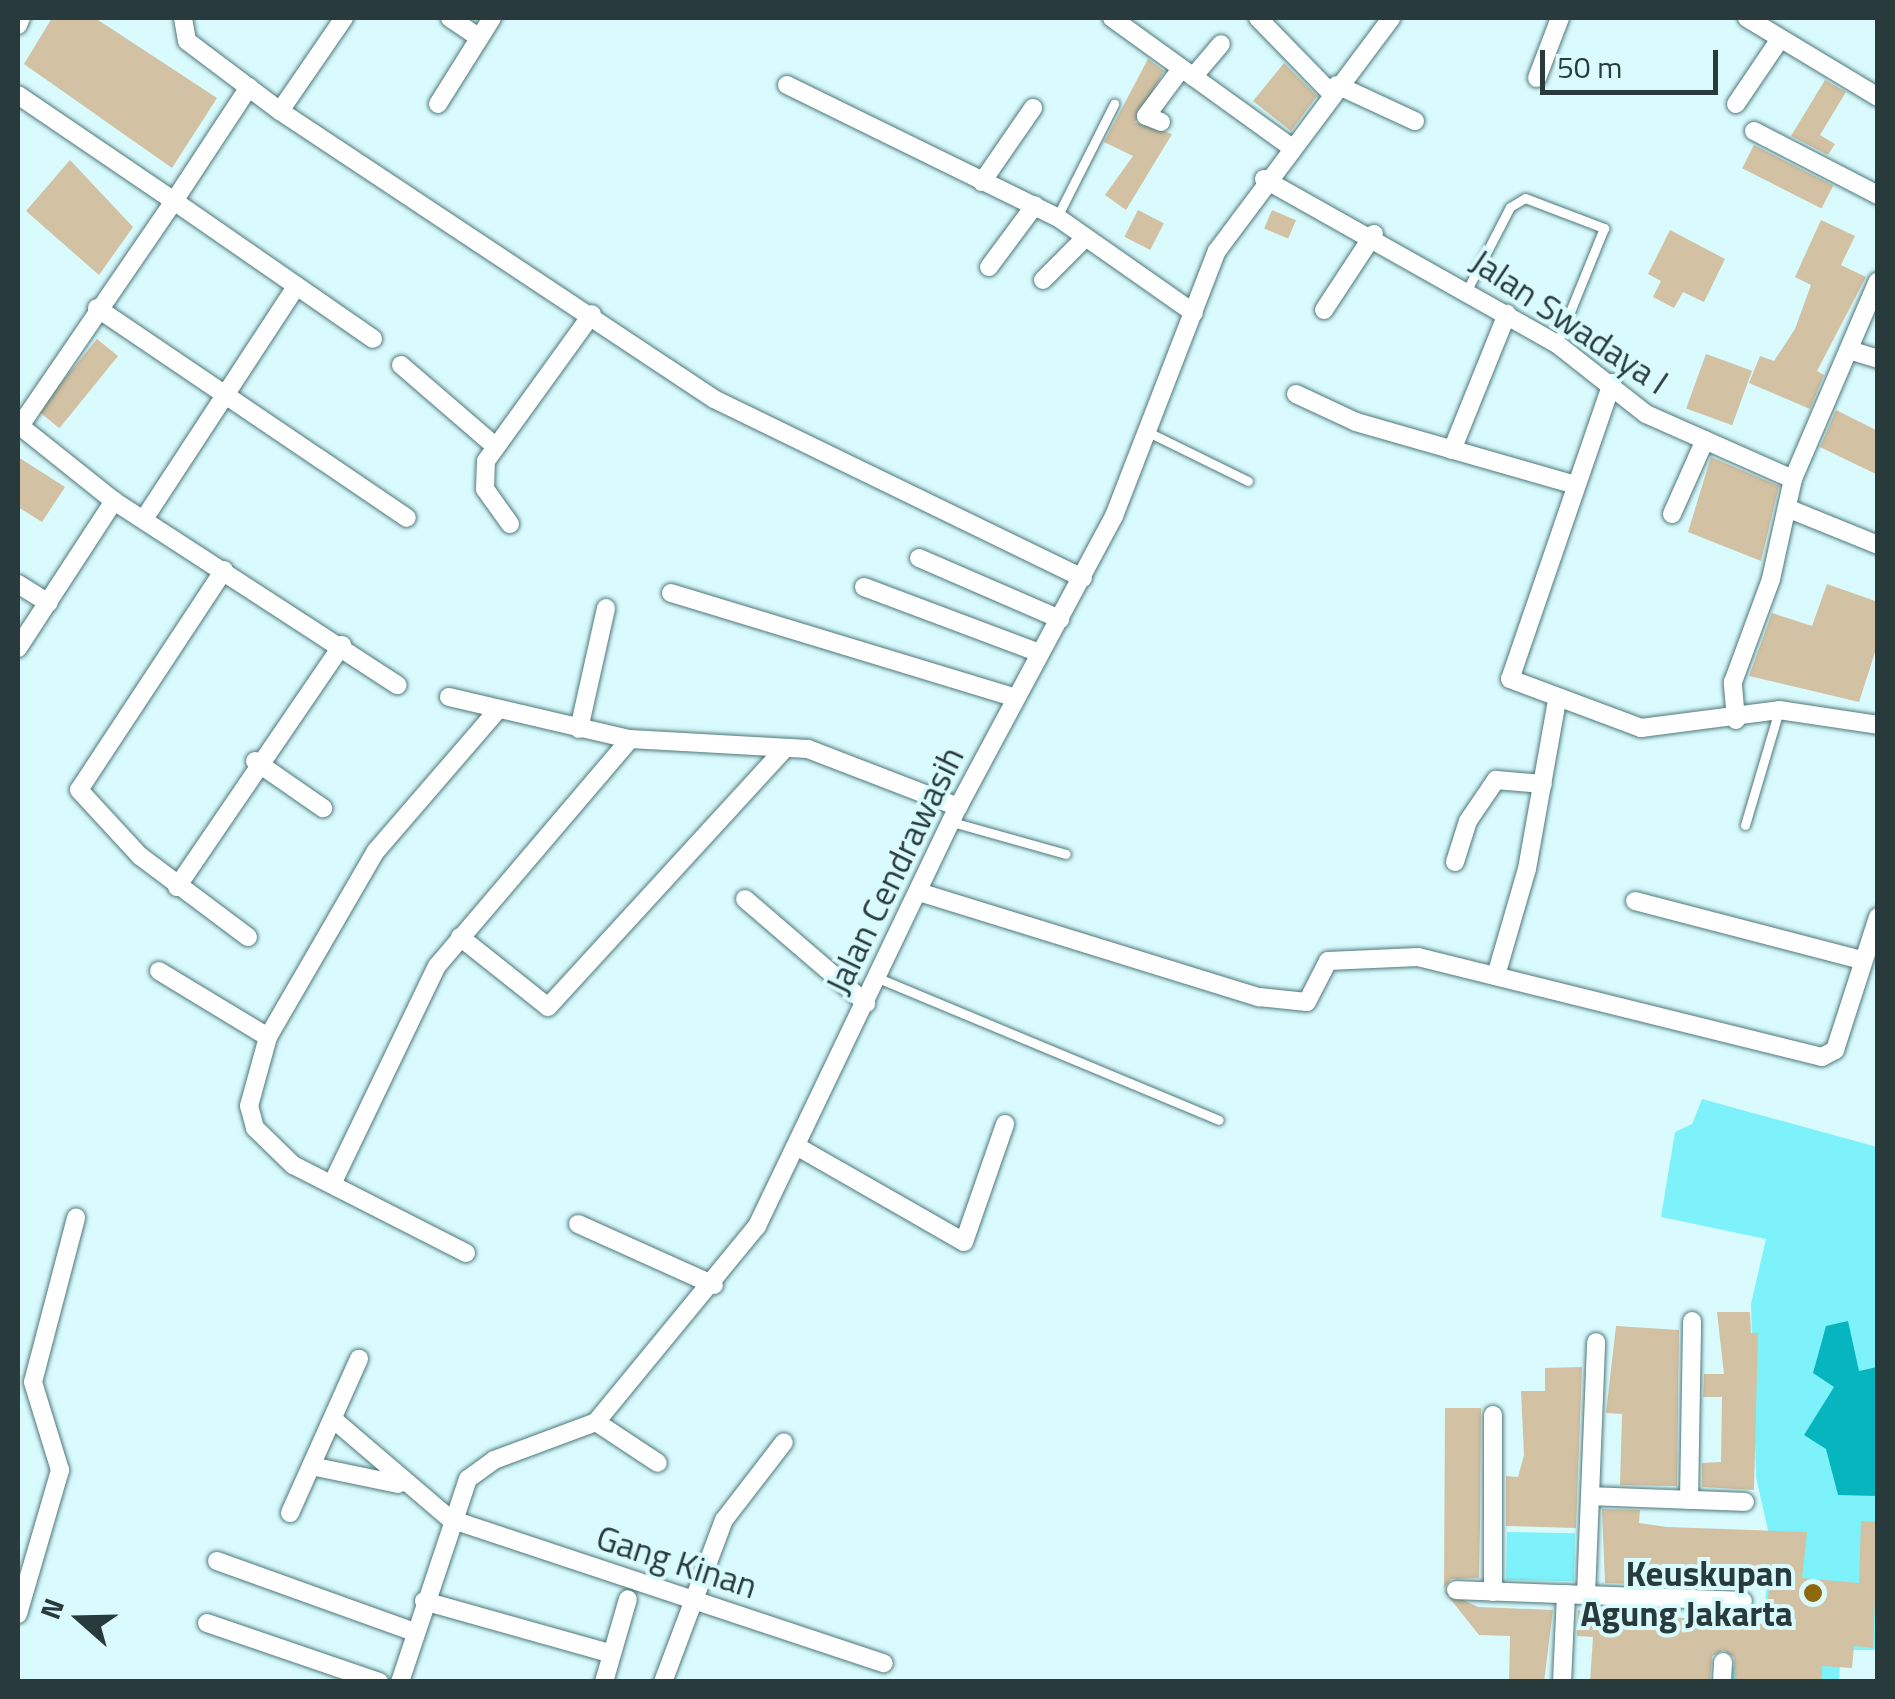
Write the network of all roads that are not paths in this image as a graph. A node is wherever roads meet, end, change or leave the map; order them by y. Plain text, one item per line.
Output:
1 (21, 18) edge
2 (183, 18) edge
3 (344, 18) edge
4 (450, 18) edge
5 (492, 18) edge
6 (1112, 18) edge
7 (1258, 18) edge
8 (1390, 18) edge
9 (1560, 18) edge
10 (1751, 18) edge
11 (18, 25) edge
12 (478, 37) junction
13 (1780, 39) junction
14 (1221, 44) dead end
15 (1187, 73) junction
16 (1537, 78) dead end
17 (786, 84) dead end
18 (249, 86) junction
19 (1334, 89) junction
20 (18, 95) edge
21 (1878, 97) edge
22 (438, 104) dead end
23 (1114, 104) dead end
24 (1736, 104) dead end
25 (1033, 108) dead end
26 (280, 111) junction
27 (1415, 120) dead end
28 (1161, 122) dead end
29 (1754, 131) dead end
30 (1288, 144) junction
31 (1264, 179) junction
32 (982, 182) junction
33 (1878, 195) edge
34 (174, 201) junction
35 (1035, 205) junction
36 (1057, 217) junction
37 (1374, 234) junction
38 (1084, 238) junction
39 (989, 267) dead end
40 (1043, 280) dead end
41 (1878, 281) edge
42 (296, 287) junction
43 (1467, 290) junction
44 (97, 308) junction
45 (1324, 310) dead end
46 (1194, 313) junction
47 (1872, 313) edge
48 (592, 314) junction
49 (1507, 314) junction
50 (373, 339) dead end
51 (1557, 344) junction
52 (1849, 350) junction
53 (1878, 359) edge
54 (400, 365) dead end
55 (1612, 383) junction
56 (218, 394) junction
57 (1296, 394) dead end
58 (1150, 434) junction
59 (1705, 440) junction
60 (496, 447) junction
61 (1452, 450) junction
62 (1793, 479) junction
63 (1248, 480) dead end
64 (1574, 485) junction
65 (114, 501) junction
66 (1787, 508) junction
67 (1672, 514) dead end
68 (407, 518) dead end
69 (144, 519) junction
70 (510, 524) dead end
71 (1878, 545) edge
72 (918, 558) dead end
73 (224, 570) junction
74 (1083, 578) junction
75 (18, 584) edge
76 (864, 587) dead end
77 (670, 592) dead end
78 (48, 603) junction
79 (606, 608) dead end
80 (1060, 619) junction
81 (342, 645) junction
82 (18, 648) edge
83 (1040, 653) junction
84 (397, 685) dead end
85 (449, 697) dead end
86 (1014, 698) junction
87 (1556, 700) junction
88 (1779, 710) junction
89 (496, 712) junction
90 (1736, 720) junction
91 (1878, 726) edge
92 (579, 729) junction
93 (630, 738) junction
94 (784, 749) junction
95 (255, 762) junction
96 (1543, 784) junction
97 (323, 808) dead end
98 (955, 815) junction
99 (1745, 825) dead end
100 (1066, 854) dead end
101 (1455, 862) dead end
102 (177, 888) junction
103 (922, 893) junction
104 (745, 899) dead end
105 (1636, 901) dead end
106 (1878, 918) edge
107 (248, 937) dead end
108 (460, 937) junction
109 (1861, 960) junction
110 (160, 971) dead end
111 (1497, 972) junction
112 (878, 978) junction
113 (866, 1003) junction
114 (268, 1038) junction
115 (1219, 1120) dead end
116 (1005, 1124) dead end
117 (798, 1147) junction
118 (332, 1184) junction
119 (76, 1218) dead end
120 (578, 1224) dead end
121 (466, 1253) dead end
122 (714, 1285) junction
123 (1692, 1321) dead end
124 (1596, 1342) dead end
125 (359, 1360) dead end
126 (1494, 1415) dead end
127 (332, 1418) junction
128 (596, 1422) junction
129 (784, 1442) dead end
130 (658, 1463) dead end
131 (310, 1466) junction
132 (398, 1484) junction
133 (1590, 1496) junction
134 (1689, 1500) junction
135 (1745, 1502) dead end
136 (290, 1513) dead end
137 (450, 1520) junction
138 (217, 1561) dead end
139 (1456, 1590) dead end
140 (1492, 1592) junction
141 (1566, 1594) junction
142 (1586, 1595) junction
143 (628, 1599) dead end
144 (689, 1599) junction
145 (1743, 1601) dead end
146 (424, 1602) junction
147 (18, 1614) edge
148 (207, 1624) dead end
149 (414, 1632) junction
150 (612, 1654) junction
151 (884, 1663) dead end
152 (379, 1682) edge
153 (400, 1682) edge
154 (604, 1682) edge
155 (663, 1682) edge
156 (1562, 1682) edge

1 - 11 street
2 - 18 street
3 - 26 street
4 - 12 street
5 - 12 street
6 - 15 street
7 - 19 street
8 - 19 street, Jalan Cendrawasih
9 - 16 street
10 - 13 street
12 - 22 street
13 - 21 street
13 - 24 street
14 - 15 street
15 - 28 street
15 - 30 street
17 - 32 street
18 - 26 street
18 - 34 street
19 - 27 street
19 - 30 street, Jalan Cendrawasih
20 - 34 street
23 - 36 lane
25 - 32 street
26 - 48 street
29 - 33 street
30 - 31 street, Jalan Cendrawasih
31 - 37 street, Jalan Swadaya I
31 - 46 street, Jalan Cendrawasih
32 - 35 street
34 - 42 street
34 - 44 street
35 - 36 street
35 - 39 street
36 - 38 street
37 - 43 street, Jalan Swadaya I
37 - 45 street
38 - 40 street
38 - 46 street
41 - 47 street
42 - 50 street
42 - 56 street
43 - 49 street, Jalan Swadaya I
43 - 51 lane
44 - 56 street
44 - 65 street
46 - 58 street, Jalan Cendrawasih
47 - 52 street
48 - 60 street
48 - 74 street
49 - 51 street, Jalan Swadaya I
49 - 61 street
51 - 55 street, Jalan Swadaya I
52 - 53 street
52 - 62 street
54 - 60 street
55 - 59 street, Jalan Swadaya I
55 - 64 street
56 - 68 street
56 - 69 street
57 - 61 street
58 - 63 lane
58 - 74 street, Jalan Cendrawasih
59 - 62 street, Jalan Swadaya I
59 - 67 street
60 - 70 street
61 - 64 street
62 - 66 street
64 - 87 street
65 - 69 street
65 - 78 street
66 - 71 street
66 - 90 street
69 - 73 street
72 - 80 street
73 - 81 street
73 - 102 street
74 - 80 street, Jalan Cendrawasih
75 - 78 street
76 - 83 street
77 - 86 street
78 - 82 street
79 - 92 street
80 - 83 street, Jalan Cendrawasih
81 - 84 street
81 - 95 street
83 - 86 street, Jalan Cendrawasih
85 - 89 street
86 - 98 street, Jalan Cendrawasih
87 - 90 street
87 - 96 street
88 - 90 street
88 - 91 street
88 - 99 lane
89 - 92 street
89 - 114 street
92 - 93 street
93 - 94 street
93 - 108 street
94 - 98 street
94 - 108 street
95 - 97 street
95 - 102 street
96 - 101 street
96 - 111 street
98 - 100 lane
98 - 103 street, Jalan Cendrawasih
102 - 107 street
103 - 111 street
103 - 112 street, Jalan Cendrawasih
104 - 113 street
105 - 109 street
106 - 109 street
108 - 118 street
109 - 111 street
110 - 114 street
112 - 113 street, Jalan Cendrawasih
112 - 115 lane
113 - 117 street, Jalan Cendrawasih
114 - 118 street
116 - 117 street
117 - 122 street, Jalan Cendrawasih
118 - 121 street
119 - 147 street
120 - 122 street
122 - 128 street, Jalan Cendrawasih
123 - 134 street
124 - 133 street
125 - 127 street
126 - 140 street
127 - 131 street
127 - 132 street
128 - 130 street
128 - 137 street, Jalan Cendrawasih
129 - 144 street
131 - 132 street
131 - 136 street
132 - 137 street, Gang Kinan
133 - 134 street
133 - 142 street
134 - 135 street
137 - 144 street, Gang Kinan
137 - 146 street, Jalan Cendrawasih
138 - 149 street
139 - 140 street
140 - 141 street
141 - 142 street
141 - 156 street
142 - 145 street
143 - 150 street
144 - 151 street, Gang Kinan
144 - 155 street
146 - 149 street, Jalan Cendrawasih
146 - 150 street
148 - 152 street
149 - 153 street, Jalan Cendrawasih
150 - 154 street

